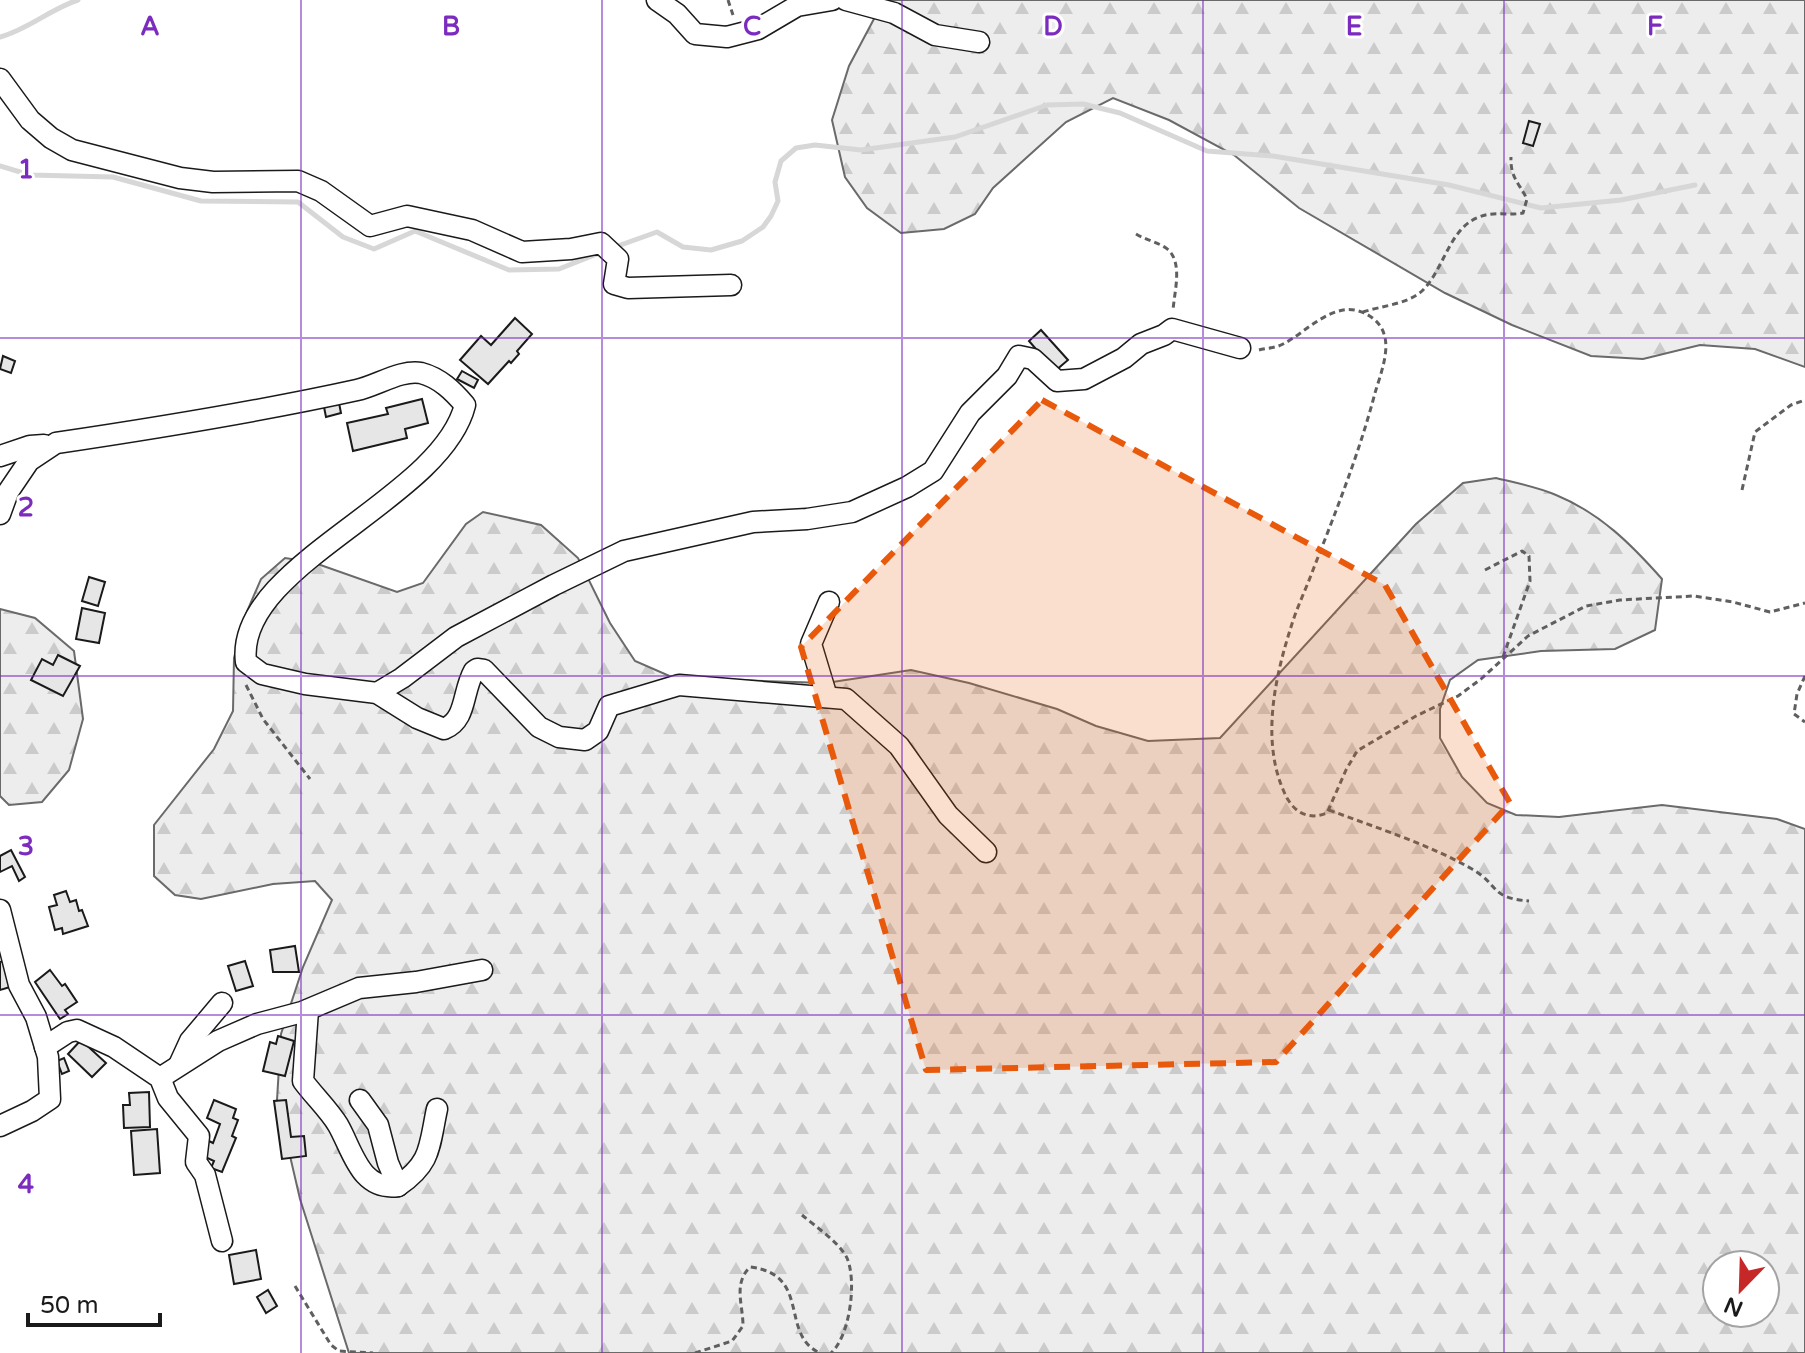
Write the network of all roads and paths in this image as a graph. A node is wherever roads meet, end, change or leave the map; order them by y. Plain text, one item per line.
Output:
1 (657, 0) edge
2 (832, 0) edge
3 (846, 0) edge
4 (979, 42) dead end
5 (0, 79) edge
6 (1511, 157) dead end
7 (1136, 234) dead end
8 (731, 285) dead end
9 (1363, 312) junction
10 (1172, 329) junction
11 (1240, 348) joint
12 (1805, 400) edge
13 (56, 443) junction
14 (0, 456) edge
15 (1742, 490) dead end
16 (0, 514) edge
17 (1485, 570) dead end
18 (829, 602) dead end
19 (1805, 603) edge
20 (1501, 661) junction
21 (246, 662) junction
22 (1805, 676) edge
23 (377, 693) junction
24 (827, 697) junction
25 (1805, 722) edge
26 (310, 779) dead end
27 (1329, 810) junction
28 (986, 852) dead end
29 (1529, 901) dead end
30 (0, 910) edge
31 (482, 970) dead end
32 (222, 1003) dead end
33 (308, 1010) junction
34 (45, 1047) junction
35 (179, 1065) junction
36 (160, 1078) junction
37 (360, 1100) dead end
38 (437, 1109) dead end
39 (0, 1126) edge
40 (398, 1186) junction
41 (802, 1215) dead end
42 (222, 1241) dead end
43 (295, 1286) dead end
44 (373, 1353) edge
45 (695, 1353) edge
46 (820, 1353) edge
47 (831, 1353) edge

1 - 2 street
3 - 4 street
5 - 8 street
6 - 9 path
7 - 10 path
9 - 11 path
9 - 27 path
10 - 11 street
10 - 23 street
12 - 15 path
13 - 14 street
13 - 16 street
13 - 21 street
17 - 20 path
18 - 24 street
19 - 20 path
20 - 27 path
21 - 23 street
21 - 26 path
22 - 25 path
23 - 24 street
24 - 28 street
27 - 29 path
30 - 34 street
31 - 33 street
32 - 35 street
33 - 35 street
33 - 40 street
34 - 36 street
34 - 39 street
35 - 36 street
36 - 42 street
37 - 40 street
38 - 40 street
41 - 47 path
43 - 44 path
45 - 46 path

